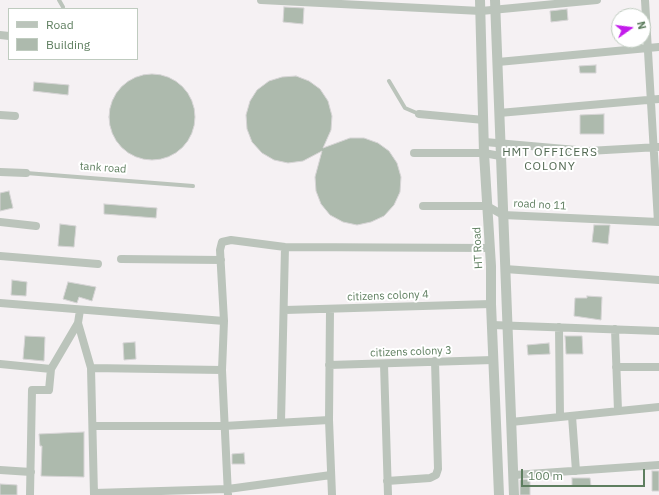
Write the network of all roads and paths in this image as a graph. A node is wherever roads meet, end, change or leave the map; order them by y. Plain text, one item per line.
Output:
1 (59, 0) edge
2 (261, 0) edge
3 (480, 0) edge
4 (495, 0) edge
5 (596, 0) edge
6 (318, 2) edge
7 (63, 7) dead end
8 (496, 10) junction
9 (481, 11) junction
10 (649, 48) joint
11 (498, 62) junction
12 (389, 81) dead end
13 (656, 100) edge
14 (418, 114) joint
15 (499, 114) junction
16 (0, 115) edge
17 (15, 116) dead end
18 (484, 120) junction
19 (484, 142) junction
20 (500, 143) junction
21 (657, 147) edge
22 (414, 153) dead end
23 (484, 153) junction
24 (500, 156) junction
25 (0, 172) edge
26 (10, 173) junction
27 (26, 173) joint
28 (0, 177) edge
29 (193, 186) dead end
30 (423, 206) dead end
31 (487, 206) junction
32 (503, 215) junction
33 (0, 222) edge
34 (658, 222) edge
35 (36, 226) dead end
36 (285, 247) junction
37 (490, 248) junction
38 (0, 256) edge
39 (121, 259) dead end
40 (221, 260) junction
41 (98, 264) dead end
42 (505, 269) junction
43 (659, 280) edge
44 (0, 303) edge
45 (491, 304) junction
46 (80, 310) junction
47 (285, 310) junction
48 (330, 310) junction
49 (224, 321) junction
50 (78, 323) junction
51 (492, 325) junction
52 (507, 325) junction
53 (559, 327) junction
54 (615, 330) junction
55 (659, 331) edge
56 (493, 360) junction
57 (435, 361) junction
58 (0, 364) edge
59 (384, 364) junction
60 (329, 366) junction
61 (616, 367) junction
62 (659, 367) edge
63 (51, 368) junction
64 (91, 368) junction
65 (222, 370) junction
66 (659, 408) edge
67 (618, 412) junction
68 (572, 416) junction
69 (560, 417) junction
70 (329, 420) junction
71 (281, 422) junction
72 (511, 422) junction
73 (93, 426) junction
74 (224, 426) junction
75 (659, 465) edge
76 (0, 470) edge
77 (576, 471) junction
78 (32, 472) junction
79 (331, 475) junction
80 (514, 475) junction
81 (387, 481) junction
82 (228, 492) edge
83 (94, 494) edge
84 (30, 495) edge
85 (332, 495) edge
86 (388, 495) edge
87 (499, 495) edge
88 (514, 495) edge

1 - 7 lane
2 - 6 street
3 - 9 street, HT Road
4 - 8 street
5 - 8 street
6 - 9 street
8 - 9 street
8 - 11 street
9 - 18 street, HT Road
10 - 11 street
10 - 13 street
11 - 15 street
12 - 14 lane
13 - 15 street
13 - 21 street
14 - 18 street
15 - 20 street
16 - 17 street
18 - 19 street, HT Road
19 - 20 street
19 - 23 street, HT Road
20 - 21 street
20 - 24 street
21 - 34 street
22 - 23 street
23 - 24 street
23 - 31 street, HT Road
24 - 32 street
25 - 26 street, tank road
26 - 27 street, tank road
26 - 28 street
27 - 29 lane, tank road
30 - 31 street, road no 11
31 - 32 street, road no 11
31 - 37 street, HT Road
32 - 34 street, road no 11
32 - 42 street
33 - 35 street
36 - 37 street
36 - 40 street
36 - 47 street
37 - 45 street, HT Road
38 - 41 street
39 - 40 street
40 - 49 street
42 - 43 street
42 - 52 street
44 - 46 street
45 - 48 street, citizens colony 4
45 - 51 street, HT Road
46 - 49 street
46 - 50 street
47 - 48 street, citizens colony 4
47 - 71 street
48 - 60 street
49 - 65 street
50 - 63 street
50 - 64 street
51 - 52 street
51 - 56 street, HT Road
52 - 53 street
52 - 72 street
53 - 54 street
53 - 69 street
54 - 55 street
54 - 61 street
56 - 57 street, citizens colony 3
56 - 87 street, HT Road
57 - 59 street, citizens colony 3
57 - 81 street
58 - 63 street
59 - 60 street, citizens colony 3
59 - 81 street
60 - 70 street
61 - 62 street
61 - 67 street
63 - 78 street
64 - 65 street
64 - 73 street
65 - 74 street
66 - 67 street
67 - 68 street
68 - 69 street
68 - 77 street
69 - 72 street
70 - 71 street
70 - 79 street
71 - 74 street
72 - 80 street
73 - 74 street
73 - 83 street
74 - 82 street
75 - 77 street
76 - 78 street
77 - 80 street
78 - 84 street
79 - 82 street
79 - 85 street
80 - 88 street
81 - 86 street
82 - 83 street

